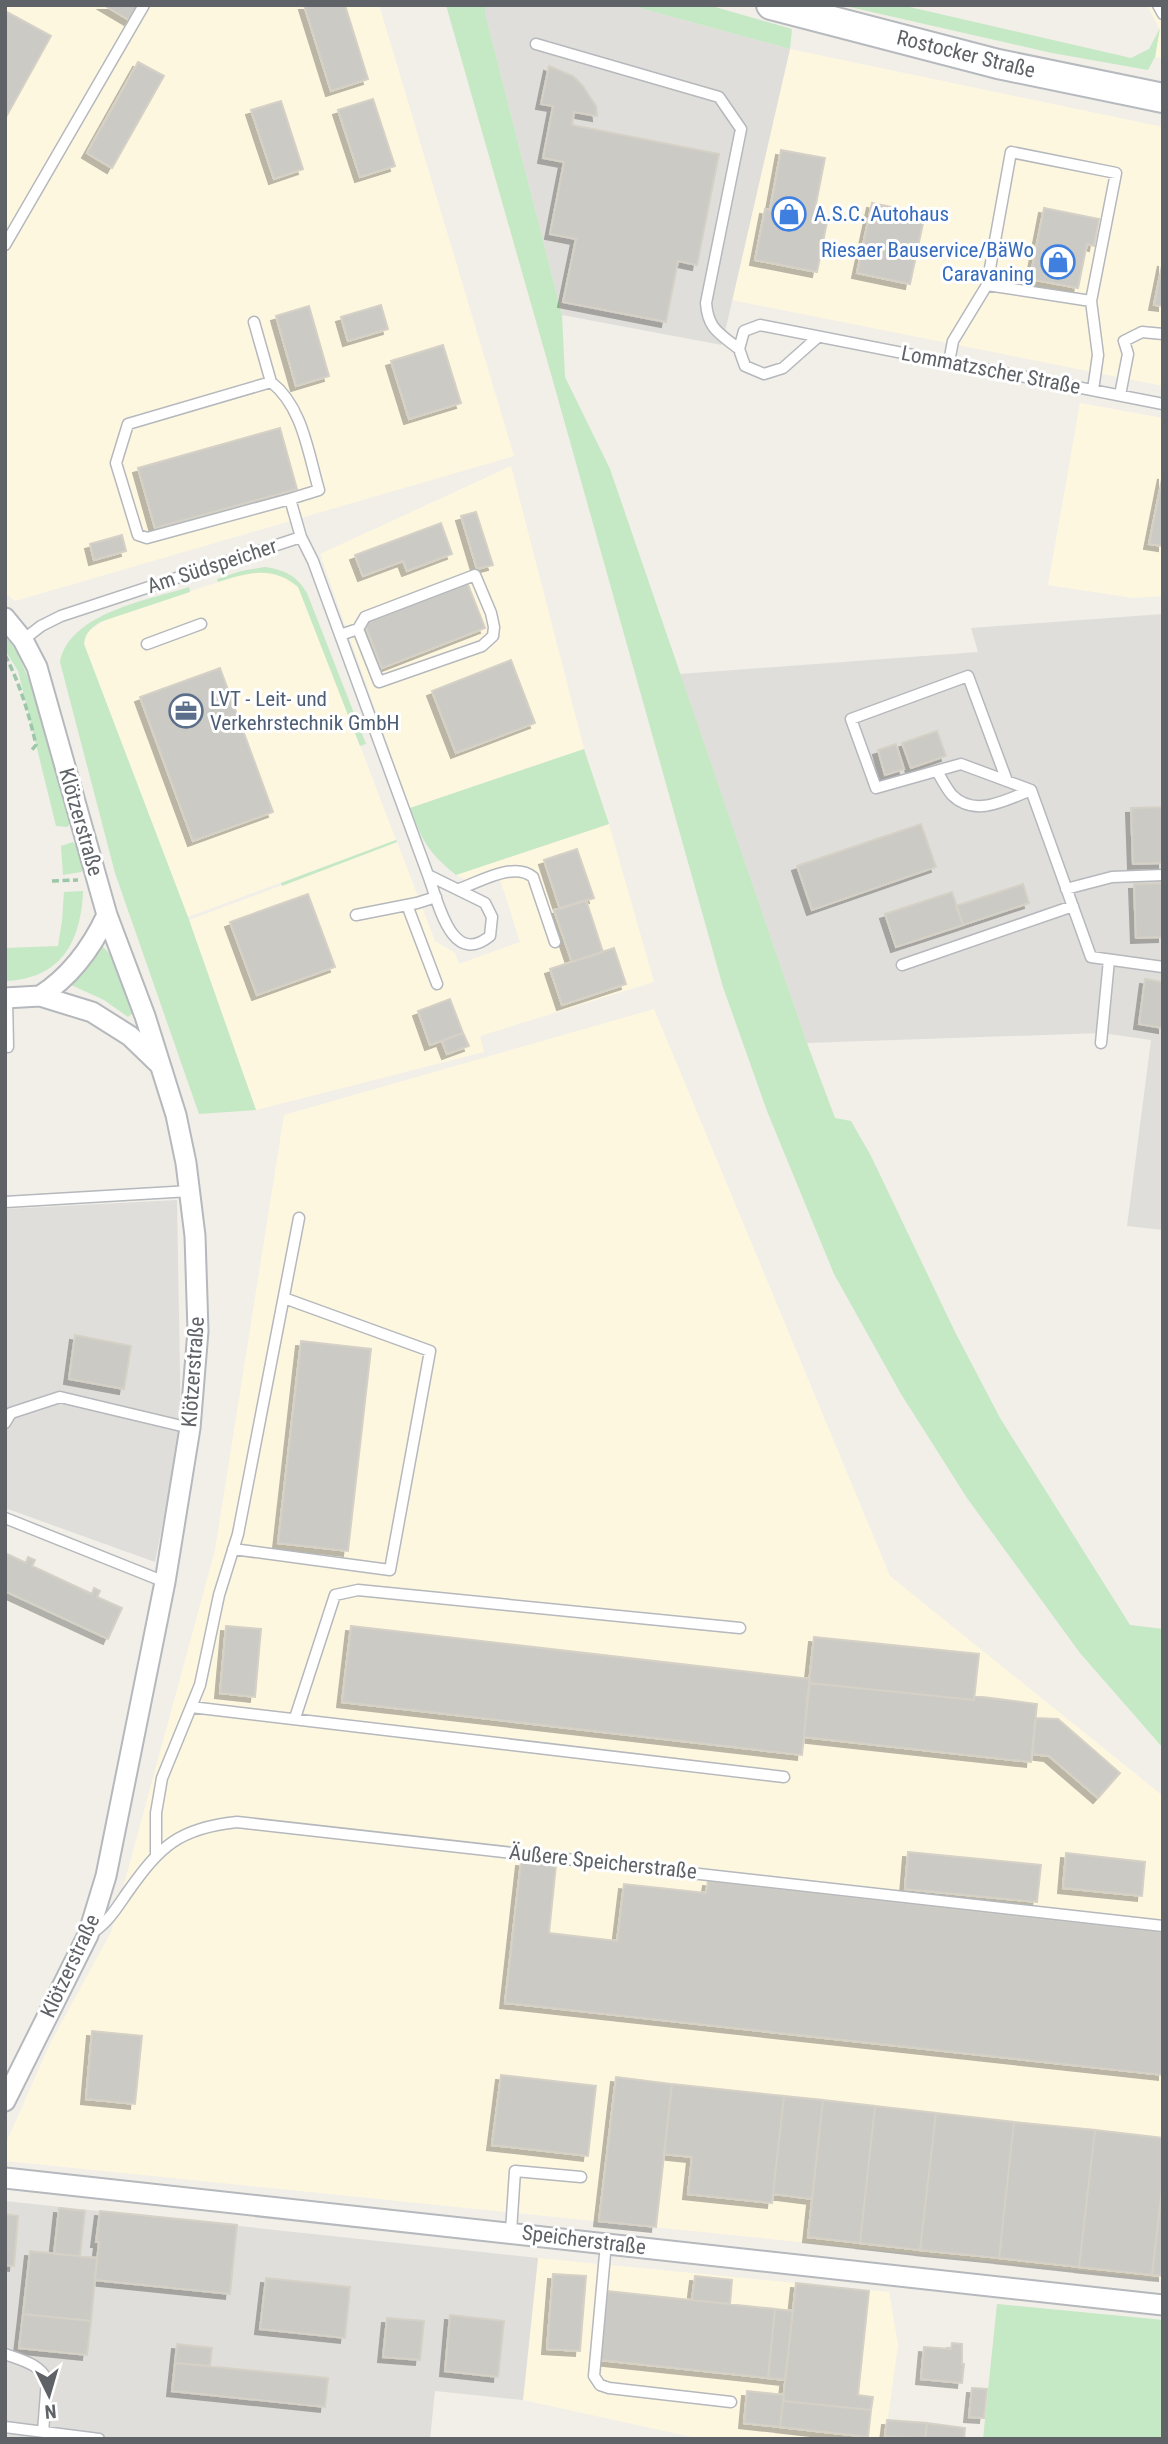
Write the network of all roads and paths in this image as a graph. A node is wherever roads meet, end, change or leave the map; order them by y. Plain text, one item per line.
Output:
1 (144, 5) edge
2 (771, 5) edge
3 (1158, 5) edge
4 (1163, 14) edge
5 (536, 44) dead end
6 (1163, 98) edge
7 (5, 245) edge
8 (988, 285) junction
9 (1091, 301) junction
10 (254, 322) dead end
11 (1163, 334) edge
12 (818, 337) junction
13 (739, 349) junction
14 (948, 362) junction
15 (271, 382) junction
16 (1093, 390) junction
17 (1120, 395) junction
18 (1163, 404) edge
19 (290, 499) junction
20 (301, 537) junction
21 (5, 618) edge
22 (201, 624) dead end
23 (358, 629) junction
24 (340, 635) junction
25 (23, 640) junction
26 (147, 644) dead end
27 (5, 655) edge
28 (31, 751) dead end
29 (937, 771) junction
30 (1007, 781) junction
31 (1031, 790) junction
32 (428, 875) junction
33 (1163, 875) edge
34 (95, 876) junction
35 (52, 881) dead end
36 (459, 889) junction
37 (1066, 889) junction
38 (436, 897) junction
39 (407, 905) junction
40 (1073, 906) junction
41 (107, 915) junction
42 (356, 915) dead end
43 (555, 942) dead end
44 (1109, 960) junction
45 (902, 965) dead end
46 (1163, 967) edge
47 (437, 984) dead end
48 (40, 996) junction
49 (6, 998) edge
50 (1101, 1043) dead end
51 (8, 1046) dead end
52 (162, 1067) junction
53 (191, 1191) junction
54 (5, 1202) edge
55 (299, 1218) dead end
56 (284, 1298) junction
57 (5, 1423) edge
58 (190, 1428) junction
59 (5, 1518) edge
60 (233, 1549) junction
61 (165, 1582) junction
62 (740, 1628) dead end
63 (191, 1707) junction
64 (295, 1718) junction
65 (784, 1777) dead end
66 (156, 1855) junction
67 (1163, 1926) edge
68 (88, 1935) junction
69 (5, 2101) edge
70 (581, 2177) dead end
71 (5, 2178) edge
72 (511, 2231) junction
73 (606, 2243) junction
74 (1163, 2305) edge
75 (5, 2354) edge
76 (731, 2402) dead end
77 (5, 2427) edge
78 (43, 2432) junction
79 (99, 2439) edge

1 - 7 lane
2 - 6 street, Rostocker Straße
3 - 4 lane
5 - 13 lane
8 - 9 lane
8 - 9 lane
8 - 14 lane
9 - 16 lane
10 - 15 lane
11 - 17 lane
12 - 13 lane, Lommatzscher Straße
12 - 13 lane
12 - 14 lane, Lommatzscher Straße
14 - 16 lane, Lommatzscher Straße
15 - 19 lane
15 - 19 lane
16 - 17 lane, Lommatzscher Straße
17 - 18 lane, Lommatzscher Straße
19 - 20 lane
20 - 24 lane, Am Südspeicher
20 - 25 lane, Am Südspeicher
21 - 25 street, Klötzerstraße
22 - 26 lane
23 - 23 lane
23 - 24 lane
24 - 32 lane, Am Südspeicher
25 - 34 street, Klötzerstraße
27 - 28 path
29 - 30 lane
29 - 30 lane
29 - 31 lane
30 - 31 lane
31 - 37 lane
32 - 36 lane, Am Südspeicher
32 - 38 lane, Am Südspeicher
33 - 37 lane
34 - 35 path
34 - 41 street, Klötzerstraße
36 - 38 lane, Am Südspeicher
36 - 43 lane
37 - 40 lane
38 - 39 lane
39 - 42 lane
39 - 47 lane
40 - 44 lane
40 - 45 lane
41 - 48 street
41 - 52 street, Klötzerstraße
44 - 46 lane
44 - 50 lane
48 - 49 street
48 - 52 street
49 - 51 lane
52 - 53 street, Klötzerstraße
53 - 54 lane
53 - 58 street, Klötzerstraße
55 - 56 lane
56 - 60 lane
56 - 60 lane
57 - 58 lane
58 - 61 street, Klötzerstraße
59 - 61 lane
60 - 63 lane
61 - 68 street, Klötzerstraße
62 - 64 lane
63 - 64 lane
63 - 66 lane
64 - 65 lane
66 - 67 lane, Äußere Speicherstraße
66 - 68 lane, Äußere Speicherstraße
68 - 69 street, Klötzerstraße
70 - 72 lane
71 - 72 street, Speicherstraße
72 - 73 street, Speicherstraße
73 - 74 street, Speicherstraße
73 - 76 lane
75 - 78 lane
77 - 78 lane
78 - 79 lane

